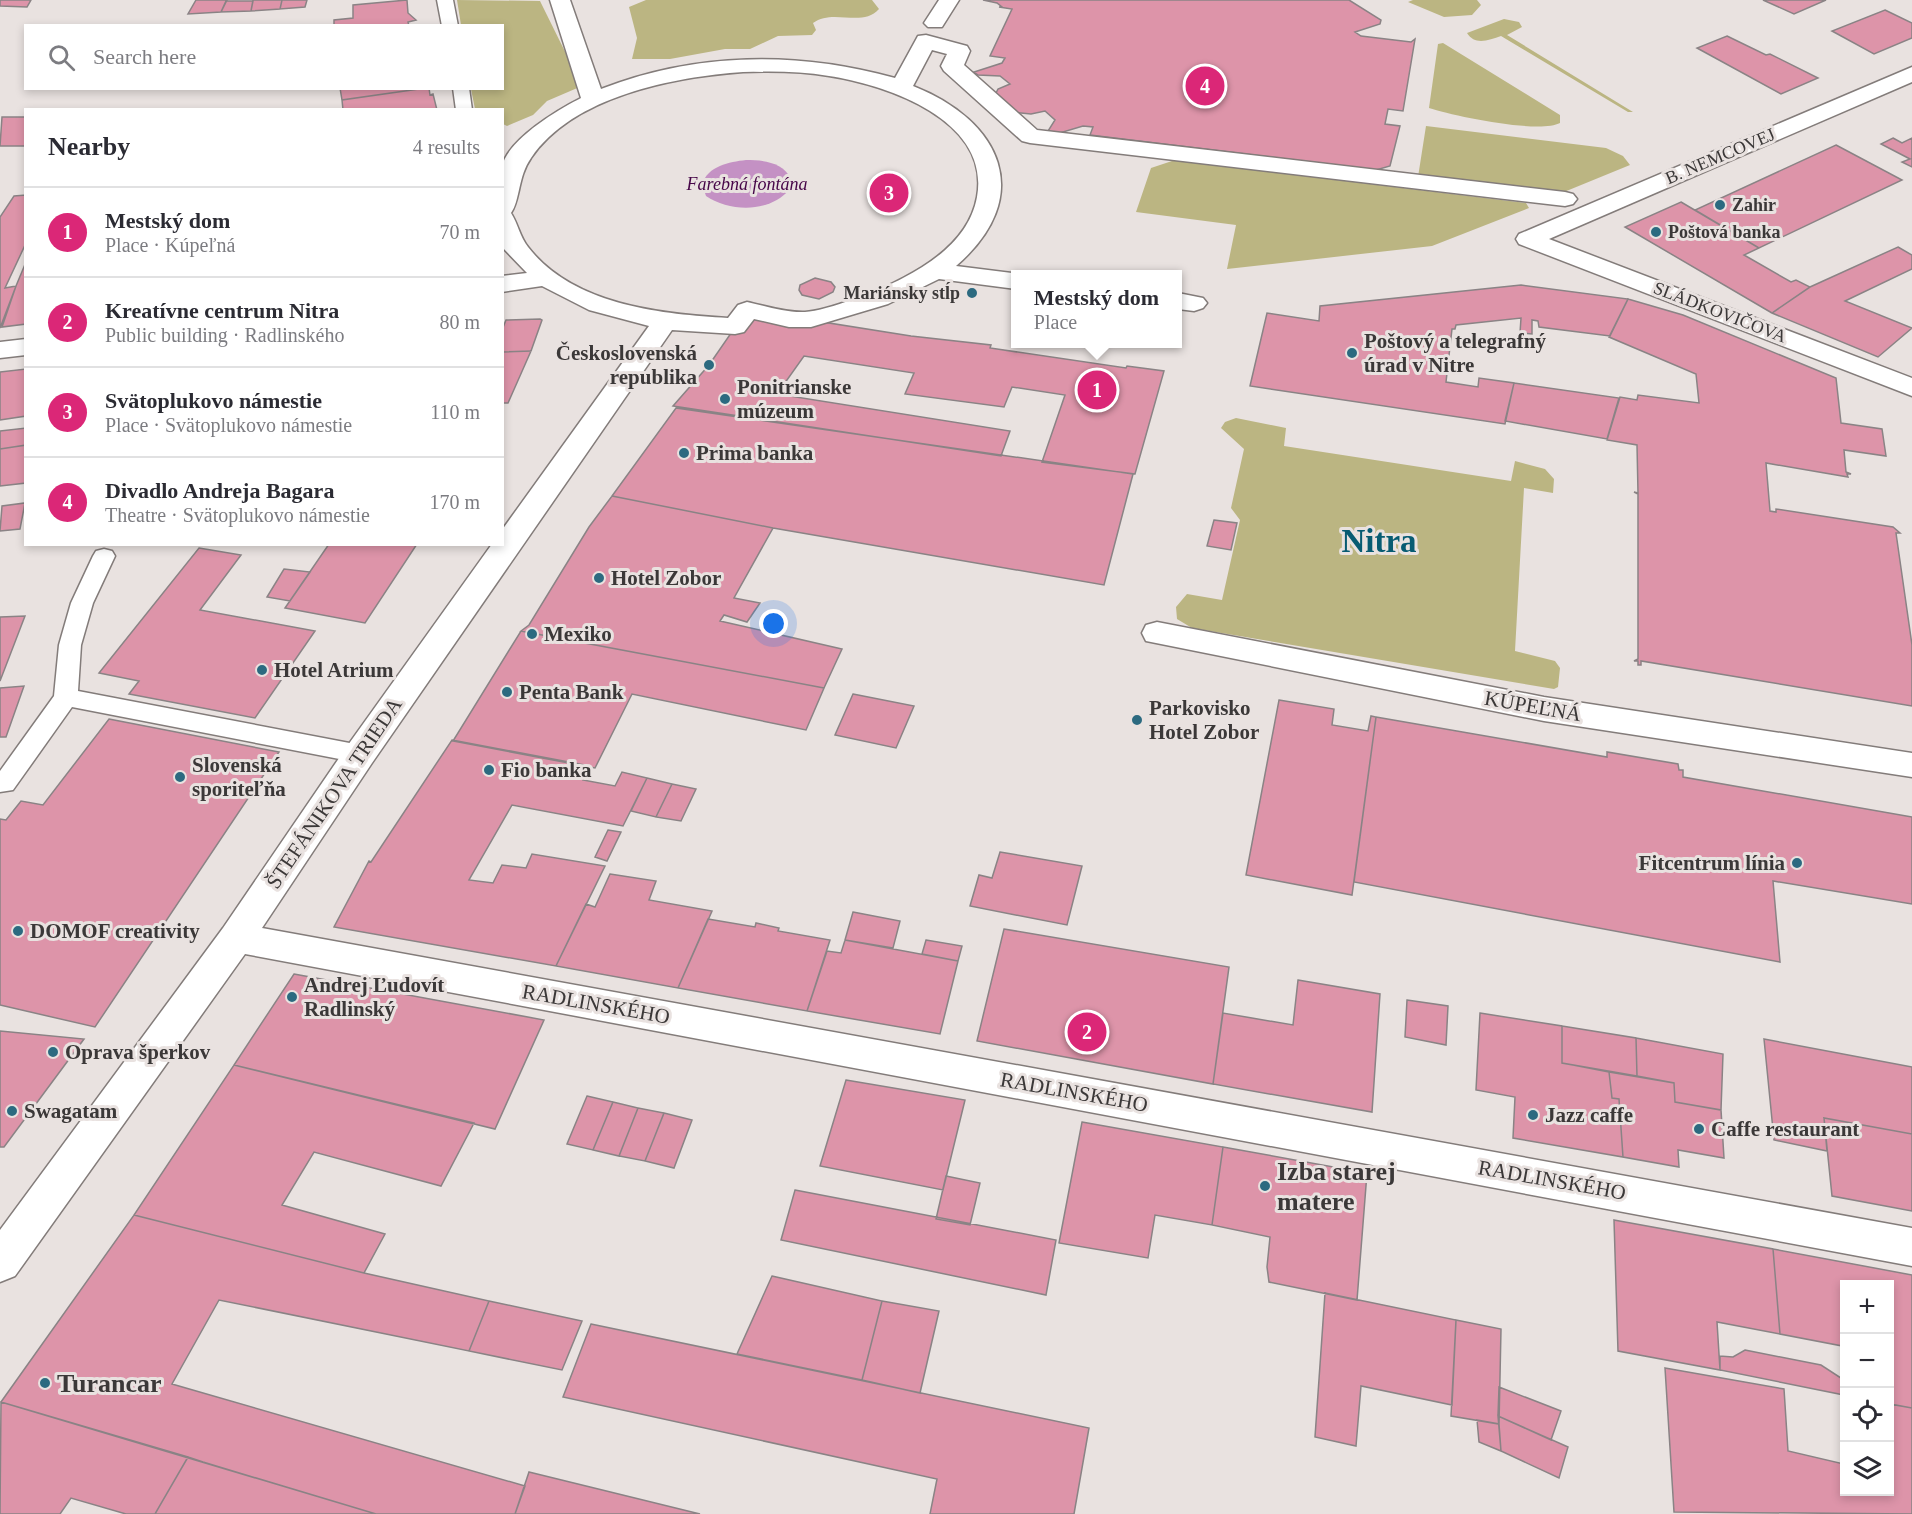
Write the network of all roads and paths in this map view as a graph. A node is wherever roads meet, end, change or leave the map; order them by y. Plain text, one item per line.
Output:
1 (445, 0) edge
2 (560, 0) edge
3 (949, 0) edge
4 (450, 24) edge
5 (930, 32) junction
6 (1912, 74) edge
7 (901, 88) junction
8 (461, 90) edge
9 (593, 99) junction
10 (464, 108) edge
11 (1030, 136) junction
12 (988, 144) dead end
13 (504, 183) edge
14 (1565, 199) dead end
15 (504, 222) edge
16 (1528, 238) joint
17 (935, 271) junction
18 (546, 278) junction
19 (1011, 280) edge
20 (504, 284) edge
21 (665, 322) junction
22 (24, 347) edge
23 (0, 350) edge
24 (1912, 388) edge
25 (104, 556) dead end
26 (1157, 633) dead end
27 (66, 697) junction
28 (360, 754) junction
29 (1912, 765) edge
30 (0, 783) edge
31 (237, 938) junction
32 (1912, 1246) edge
33 (0, 1263) edge

1 - 4 lane
2 - 9 street
3 - 5 street
5 - 7 street
5 - 11 street
6 - 16 street, B. NEMCOVEJ
7 - 9 street
7 - 17 street
8 - 10 lane
9 - 13 street
11 - 12 street
11 - 14 street
15 - 18 street
16 - 24 street, SLÁDKOVIČOVA
17 - 19 street
17 - 21 street
18 - 20 street
18 - 21 street
21 - 28 street, ŠTEFÁNIKOVA TRIEDA
22 - 23 street
25 - 27 lane
26 - 29 street, KÚPEĽNÁ
27 - 28 lane
27 - 30 lane
28 - 31 street, ŠTEFÁNIKOVA TRIEDA
31 - 32 street, RADLINSKÉHO
31 - 33 street, ŠTEFÁNIKOVA TRIEDA

